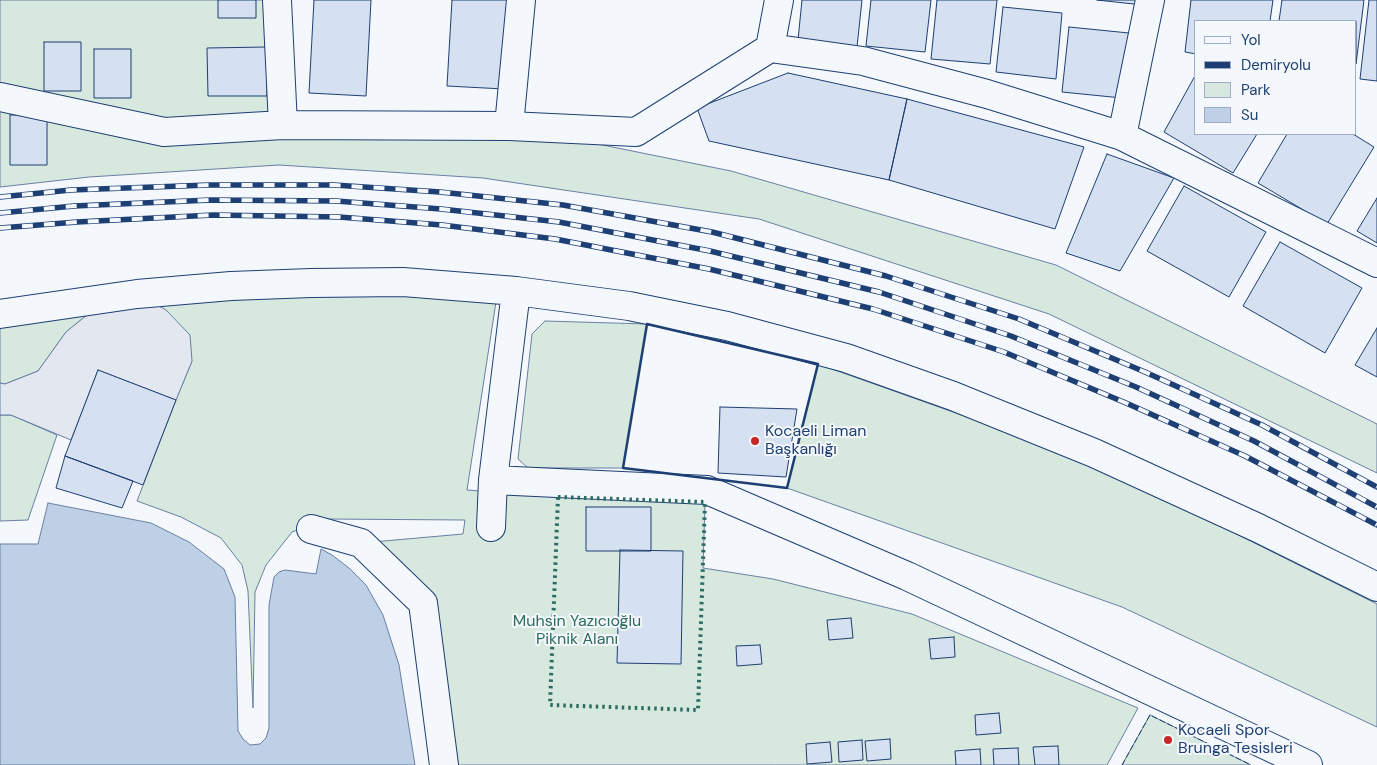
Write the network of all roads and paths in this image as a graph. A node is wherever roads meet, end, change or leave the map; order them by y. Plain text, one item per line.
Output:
1 (277, 0) edge
2 (521, 0) edge
3 (779, 0) edge
4 (1150, 0) edge
5 (770, 48) junction
6 (0, 97) edge
7 (284, 125) junction
8 (509, 126) junction
9 (1122, 136) junction
10 (1377, 263) edge
11 (516, 291) junction
12 (0, 314) edge
13 (493, 480) junction
14 (491, 527) dead end
15 (312, 529) dead end
16 (1377, 587) edge
17 (444, 765) edge
18 (1308, 765) edge

1 - 7 street
2 - 8 street
3 - 5 street
4 - 9 street
5 - 8 street
5 - 9 street
6 - 7 street
7 - 8 street
9 - 10 street
11 - 12 street
11 - 13 street
11 - 16 street
13 - 14 street
13 - 18 street
15 - 17 street

